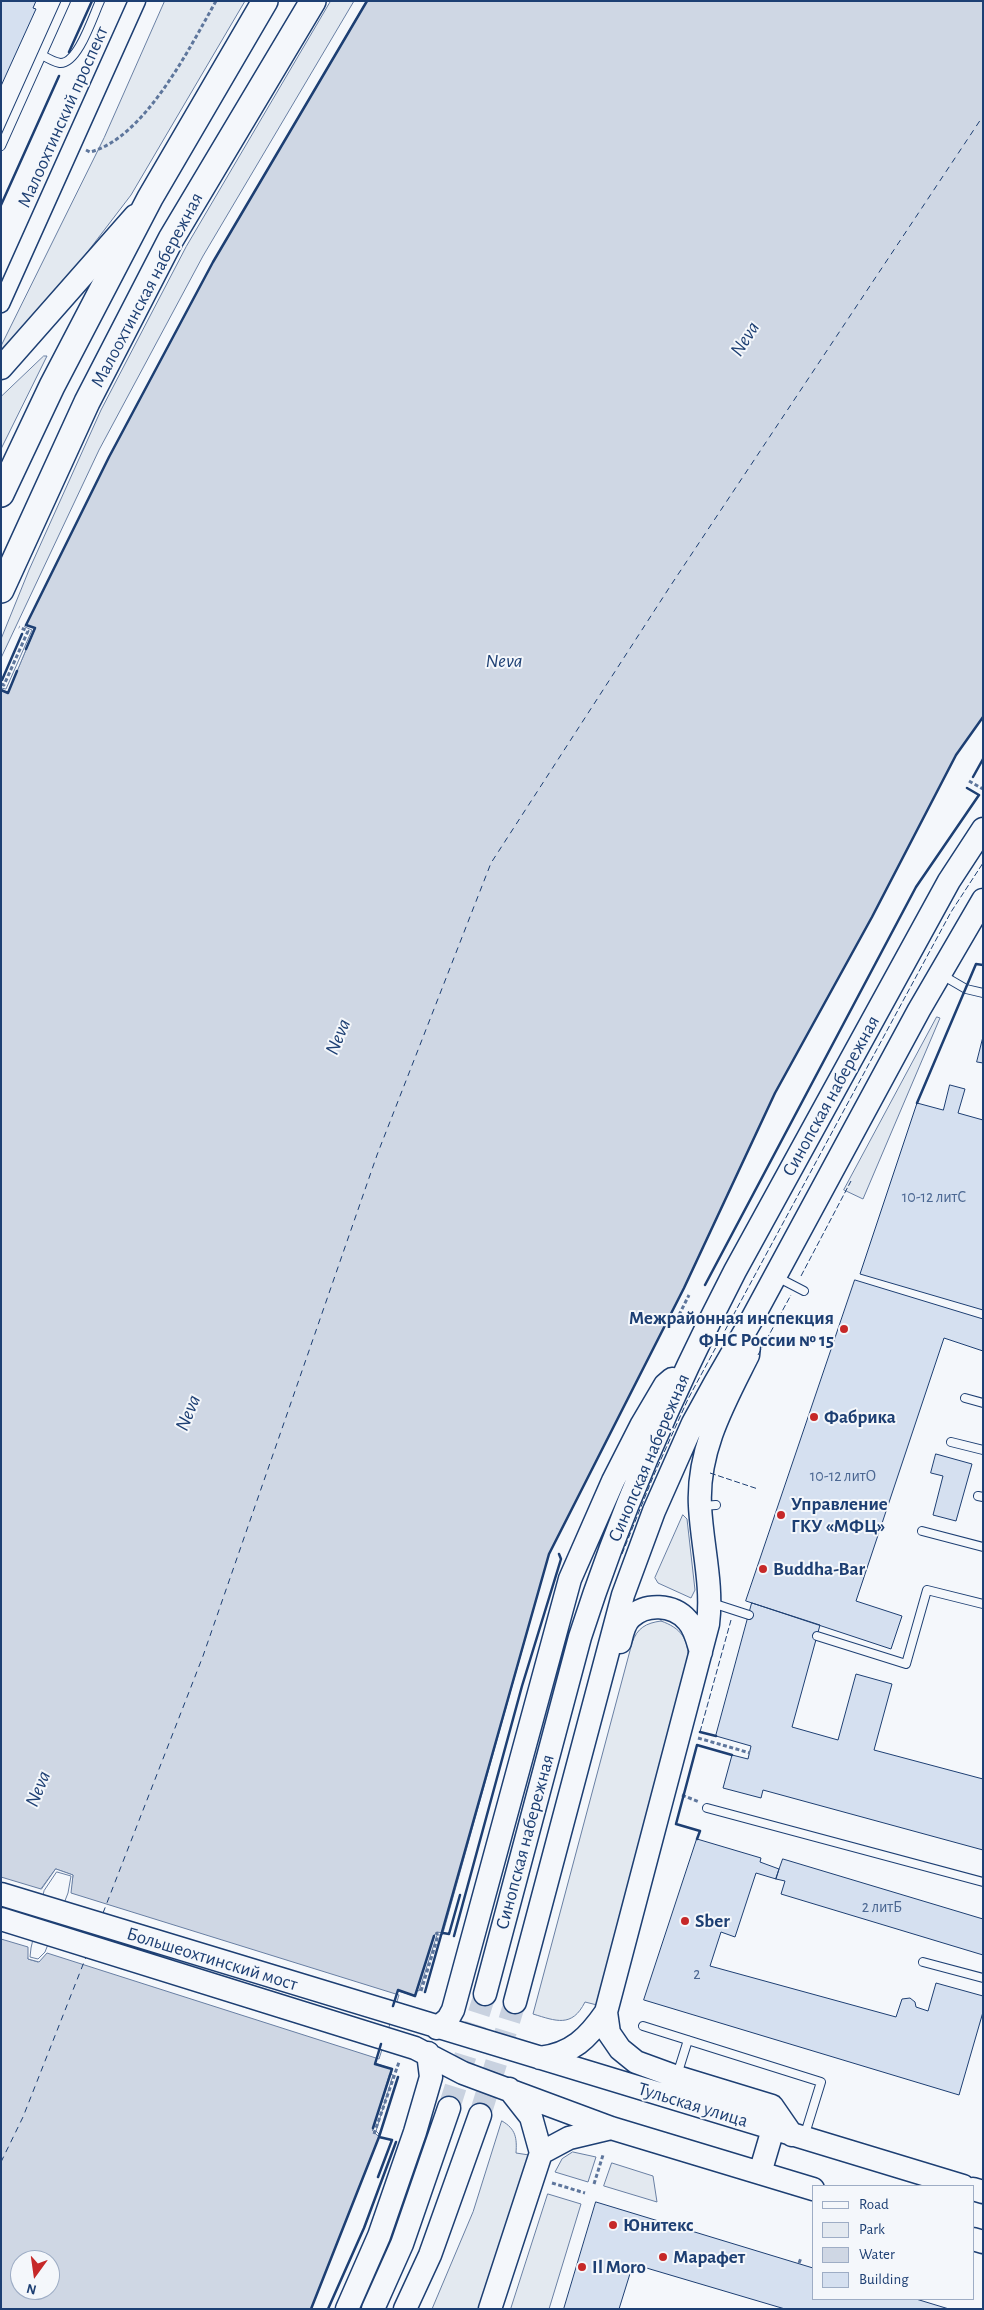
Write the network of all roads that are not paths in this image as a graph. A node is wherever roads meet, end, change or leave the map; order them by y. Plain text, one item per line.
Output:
1 (66, 1) edge
2 (100, 1) edge
3 (137, 1) edge
4 (265, 1) edge
5 (313, 1) edge
6 (42, 55) junction
7 (1, 146) edge
8 (150, 198) junction
9 (5, 287) edge
10 (1, 304) edge
11 (1, 368) edge
12 (1, 494) edge
13 (1, 590) edge
14 (983, 830) edge
15 (983, 900) edge
16 (939, 974) junction
17 (983, 993) edge
18 (775, 1276) junction
19 (804, 1290) dead end
20 (752, 1319) junction
21 (690, 1363) junction
22 (965, 1398) dead end
23 (983, 1402) edge
24 (951, 1442) dead end
25 (983, 1450) edge
26 (922, 1531) dead end
27 (983, 1547) edge
28 (711, 1603) junction
29 (983, 1604) edge
30 (748, 1615) dead end
31 (817, 1636) dead end
32 (701, 1652) junction
33 (598, 1693) junction
34 (707, 1808) dead end
35 (983, 1882) edge
36 (1, 1894) edge
37 (1, 1919) edge
38 (923, 1962) dead end
39 (983, 1978) edge
40 (485, 1994) tunnel mouth
41 (515, 2002) tunnel mouth
42 (606, 2012) junction
43 (430, 2026) junction
44 (644, 2026) dead end
45 (688, 2040) junction
46 (414, 2053) junction
47 (539, 2058) junction
48 (676, 2077) junction
49 (509, 2089) junction
50 (449, 2108) tunnel mouth
51 (480, 2115) tunnel mouth
52 (611, 2128) junction
53 (789, 2134) junction
54 (541, 2153) junction
55 (760, 2173) junction
56 (960, 2185) edge
57 (812, 2189) edge
58 (347, 2309) edge
59 (373, 2309) edge
60 (405, 2309) edge
61 (490, 2309) edge

1 - 6 lane
2 - 6 lane
3 - 9 street, Малоохтинский проспект
4 - 8 main road, Малоохтинская набережная
5 - 13 main road, Малоохтинская набережная
6 - 7 lane
8 - 11 main road
8 - 12 main road, Малоохтинская набережная
9 - 10 street, Малоохтинский проспект
14 - 21 main road, Синопская набережная
15 - 16 main road, Синопская набережная
16 - 17 lane
16 - 18 main road, Синопская набережная
18 - 19 lane
18 - 20 main road, Синопская набережная
20 - 28 main road
20 - 33 main road, Синопская набережная
21 - 40 main road, Синопская набережная
21 - 43 main road
22 - 23 lane
24 - 25 lane
26 - 27 lane
28 - 30 lane
28 - 32 main road
29 - 31 lane
32 - 33 main road
32 - 42 main road
33 - 41 main road, Синопская набережная
34 - 35 lane
36 - 43 main road, Большеохтинский мост
37 - 46 main road, Большеохтинский мост
38 - 39 lane
42 - 47 main road
42 - 48 main road
43 - 47 main road, Тульская улица
44 - 45 lane
45 - 48 lane
45 - 53 lane
46 - 49 main road
46 - 58 main road
47 - 53 main road, Тульская улица
48 - 53 main road
49 - 52 main road
49 - 54 main road
50 - 59 main road
51 - 60 main road
52 - 54 main road
52 - 55 main road
53 - 55 main road
53 - 56 main road, Тульская улица
54 - 61 main road
55 - 57 main road

